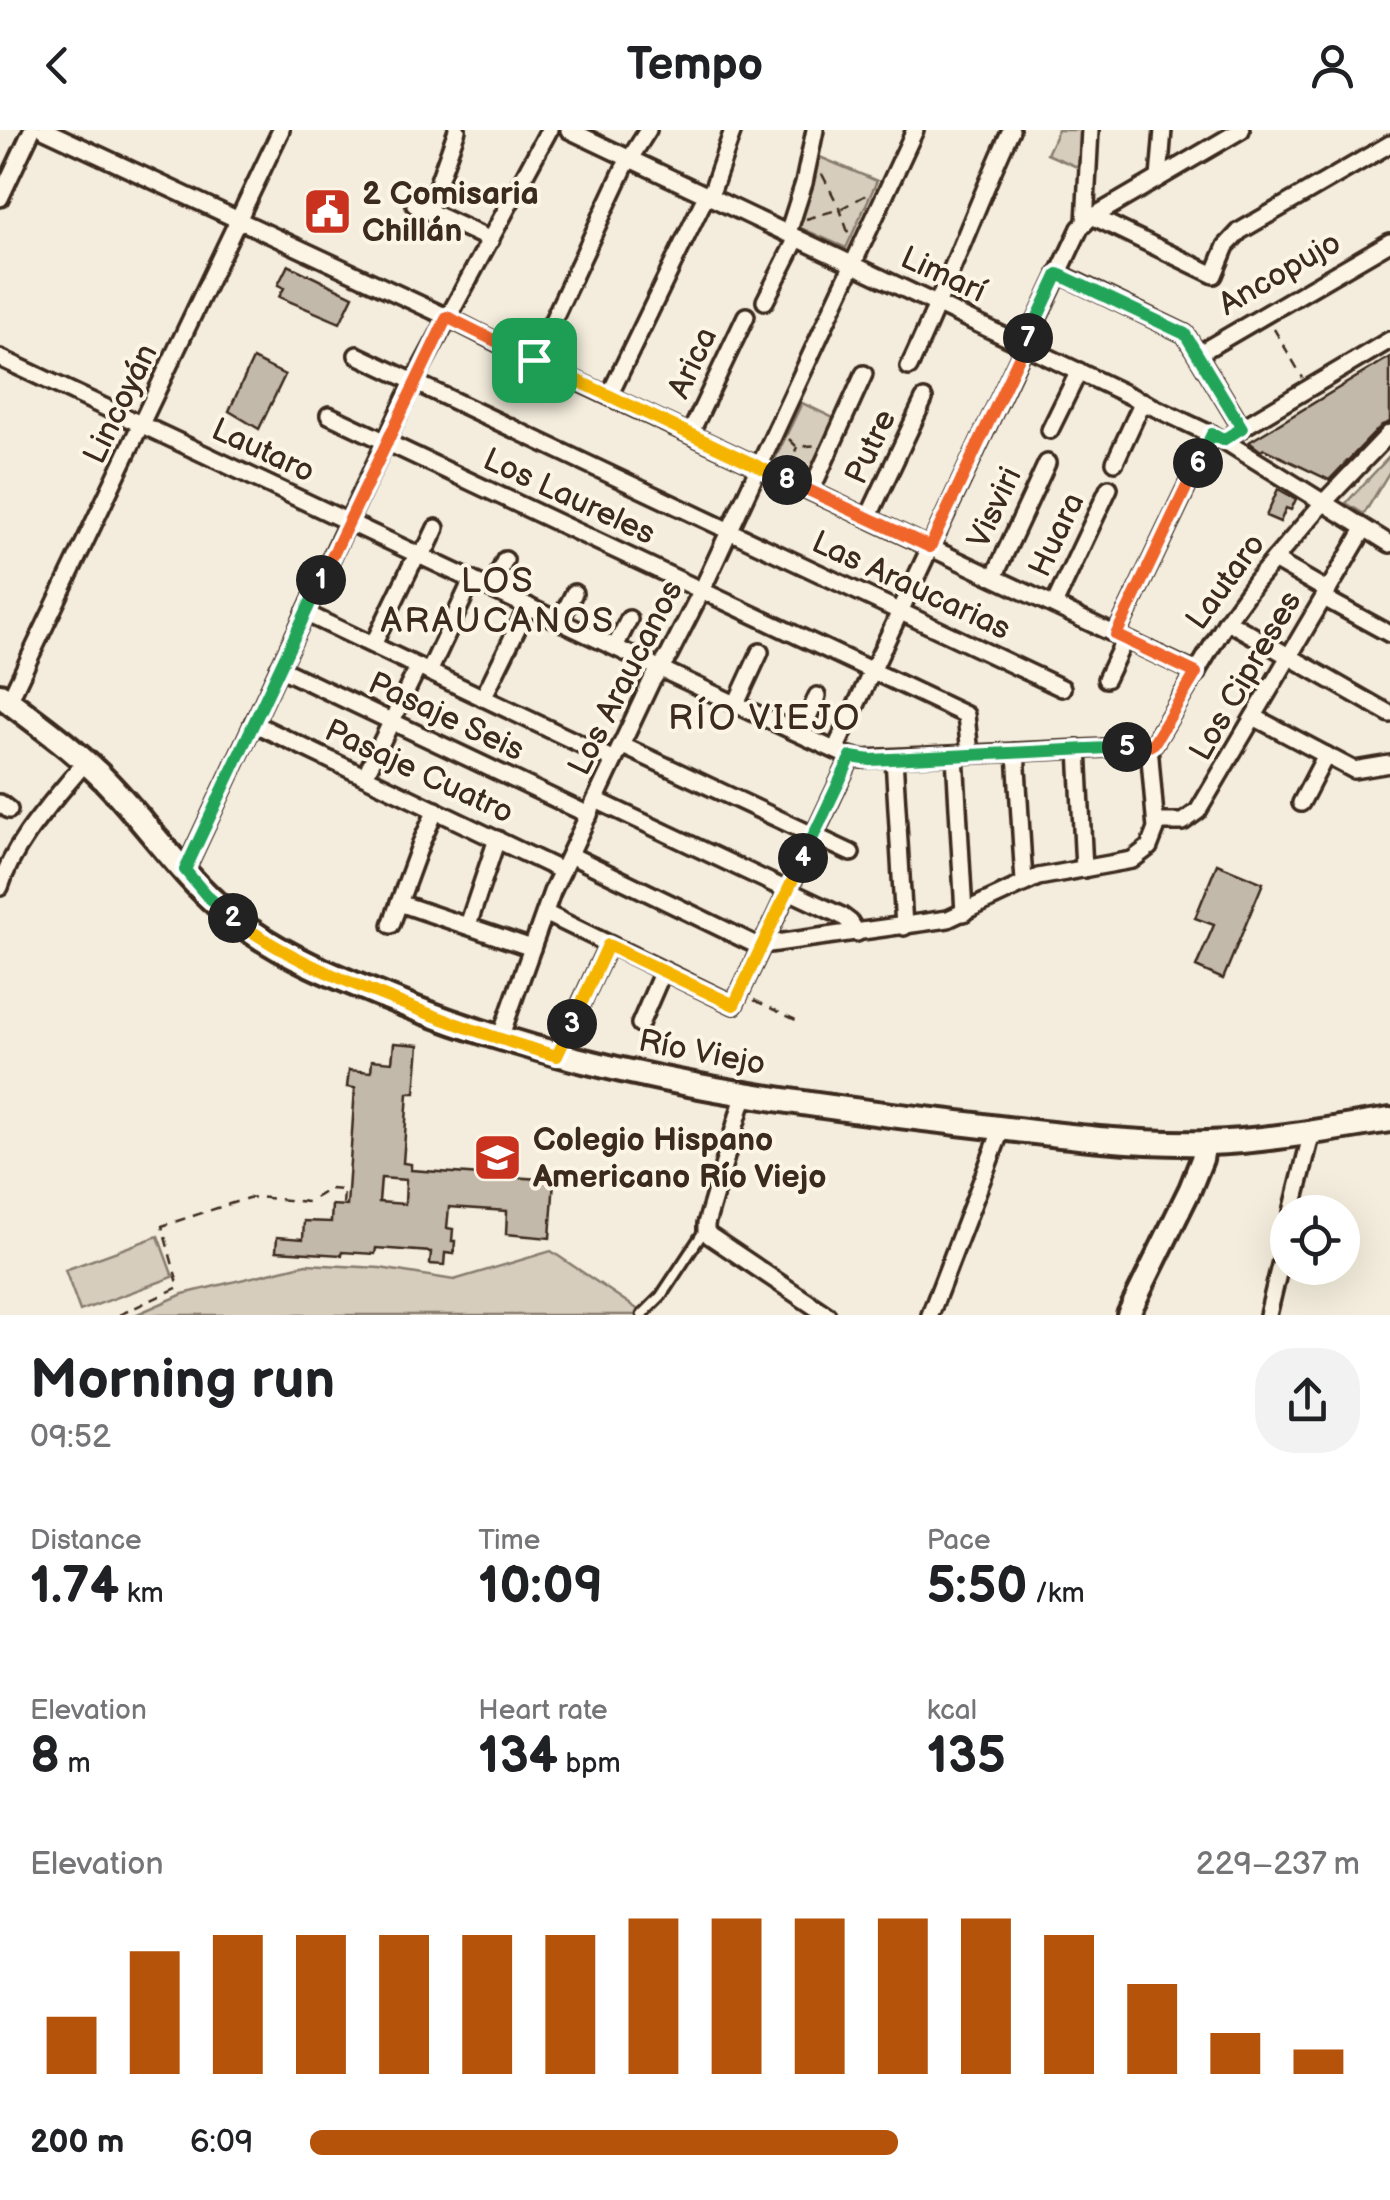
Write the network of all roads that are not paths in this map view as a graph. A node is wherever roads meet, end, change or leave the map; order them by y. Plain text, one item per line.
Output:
1 (32, 130) edge
2 (45, 130) edge
3 (282, 130) edge
4 (457, 130) edge
5 (549, 130) edge
6 (570, 130) edge
7 (648, 130) edge
8 (732, 130) edge
9 (815, 130) edge
10 (916, 130) edge
11 (1011, 130) edge
12 (1090, 130) edge
13 (1163, 130) edge
14 (1233, 132) edge
15 (1390, 144) edge
16 (630, 159) junction
17 (1159, 178) junction
18 (708, 196) junction
19 (0, 198) edge
20 (1089, 220) junction
21 (238, 221) junction
22 (792, 232) junction
23 (490, 240) junction
24 (1390, 242) edge
25 (855, 261) junction
26 (1058, 274) junction
27 (766, 301) dead end
28 (938, 303) junction
29 (746, 316) dead end
30 (447, 317) junction
31 (1390, 340) edge
32 (1025, 345) junction
33 (1198, 354) junction
34 (358, 355) dead end
35 (0, 358) edge
36 (534, 360) junction
37 (910, 367) dead end
38 (1079, 371) junction
39 (864, 374) dead end
40 (414, 382) junction
41 (609, 396) junction
42 (924, 399) dead end
43 (1143, 401) junction
44 (329, 415) dead end
45 (142, 425) junction
46 (1242, 428) junction
47 (1050, 430) dead end
48 (1390, 433) edge
49 (690, 434) junction
50 (1218, 437) junction
51 (386, 442) junction
52 (1115, 462) dead end
53 (1047, 463) dead end
54 (759, 467) junction
55 (1109, 488) dead end
56 (810, 491) junction
57 (1323, 504) junction
58 (868, 518) junction
59 (348, 522) junction
60 (436, 528) dead end
61 (1364, 529) junction
62 (729, 531) junction
63 (1390, 544) edge
64 (930, 547) junction
65 (419, 555) junction
66 (504, 560) dead end
67 (1274, 560) junction
68 (994, 577) junction
69 (472, 580) junction
70 (491, 589) junction
71 (702, 590) junction
72 (574, 592) dead end
73 (1326, 595) junction
74 (528, 606) junction
75 (1054, 606) junction
76 (900, 611) junction
77 (305, 613) junction
78 (629, 619) dead end
79 (560, 621) junction
80 (1227, 621) junction
81 (1390, 634) edge
82 (1121, 637) junction
83 (374, 645) junction
84 (615, 647) junction
85 (760, 652) dead end
86 (1290, 656) junction
87 (279, 668) junction
88 (660, 668) junction
89 (423, 669) junction
90 (872, 670) junction
91 (1196, 673) junction
92 (1106, 679) dead end
93 (1062, 688) dead end
94 (817, 696) dead end
95 (4, 698) edge
96 (483, 698) junction
97 (736, 704) junction
98 (1390, 714) edge
99 (1254, 717) junction
100 (392, 722) junction
101 (253, 723) junction
102 (800, 734) junction
103 (1149, 746) junction
104 (1078, 748) junction
105 (1016, 752) junction
106 (618, 753) junction
107 (843, 754) junction
108 (962, 755) junction
109 (1326, 755) junction
110 (894, 758) junction
111 (85, 762) junction
112 (1390, 764) edge
113 (365, 776) junction
114 (1301, 803) dead end
115 (592, 808) junction
116 (436, 810) junction
117 (1156, 822) junction
118 (814, 836) junction
119 (497, 839) junction
120 (851, 853) dead end
121 (570, 855) junction
122 (1084, 868) junction
123 (185, 870) junction
124 (562, 870) junction
125 (1024, 882) junction
126 (0, 887) edge
127 (788, 890) junction
128 (399, 903) junction
129 (964, 913) junction
130 (544, 914) junction
131 (391, 925) dead end
132 (468, 925) junction
133 (904, 926) junction
134 (857, 932) junction
135 (608, 945) junction
136 (762, 945) junction
137 (532, 948) junction
138 (664, 971) junction
139 (640, 1024) dead end
140 (500, 1038) junction
141 (557, 1056) junction
142 (744, 1096) junction
143 (1390, 1120) edge
144 (1002, 1128) junction
145 (1312, 1132) junction
146 (1205, 1143) junction
147 (1296, 1195) edge
148 (706, 1228) junction
149 (1275, 1285) edge
150 (642, 1315) edge
151 (827, 1315) edge
152 (930, 1315) edge
153 (1128, 1315) edge
154 (1268, 1315) edge

1 - 19 street
2 - 21 street
3 - 21 street, Lincoyán
4 - 23 street
5 - 23 street
6 - 16 street, Limarí
7 - 16 street
8 - 18 street
9 - 22 street
10 - 25 street, Los Araucanos
11 - 28 street
12 - 20 street
13 - 17 street
14 - 17 street
15 - 20 street
16 - 18 street, Limarí
16 - 36 street
17 - 20 street
18 - 22 street, Limarí
18 - 41 street
20 - 26 street
21 - 30 street
21 - 45 street, Lincoyán
22 - 25 street, Limarí
22 - 27 street
23 - 30 street
24 - 33 street, Ancopujo
25 - 28 street, Limarí
25 - 54 street, Los Araucanos
26 - 32 street
26 - 33 street
28 - 32 street, Limarí
28 - 37 street
29 - 49 street, Arica
30 - 36 street
30 - 40 street
31 - 46 street
32 - 38 street, Limarí
32 - 64 street
33 - 46 street
34 - 40 street, Las Araucarias
35 - 45 street, Lautaro
36 - 41 street
38 - 43 street, Limarí
38 - 47 street
39 - 56 street
40 - 51 street
40 - 62 street, Las Araucarias
41 - 49 street
42 - 58 street, Putre
43 - 50 street, Limarí
43 - 52 street
44 - 51 street, Los Laureles
45 - 59 street, Lautaro
45 - 95 street, Lincoyán
46 - 50 street
48 - 57 street, Lautaro
49 - 54 street
50 - 57 street, Limarí
50 - 82 street
51 - 59 street
51 - 71 street, Los Laureles
53 - 68 street, Visviri
54 - 56 street
54 - 62 street, Los Araucanos
55 - 75 street, Huara
56 - 58 street
57 - 61 street, Limarí
57 - 67 street, Lautaro
58 - 64 street
59 - 65 street, Lautaro
59 - 77 street
60 - 65 street
61 - 63 street, Limarí
61 - 73 street, Los Cipreses
62 - 71 street, Los Araucanos
62 - 76 street, Las Araucarias
64 - 68 street
64 - 76 street
65 - 69 street, Lautaro
65 - 83 street
66 - 70 street
67 - 73 street
67 - 80 street, Lautaro
68 - 75 street
69 - 70 street, Lautaro
69 - 89 street
70 - 74 street, Lautaro
71 - 88 street, Los Araucanos
71 - 90 street, Los Laureles
72 - 79 street
73 - 81 street
73 - 86 street, Los Cipreses
74 - 79 street, Lautaro
74 - 96 street
75 - 82 street
76 - 90 street
76 - 93 street, Las Araucarias
77 - 83 street
77 - 87 street
78 - 84 street
79 - 84 street, Lautaro
80 - 86 street
80 - 91 street, Lautaro
82 - 91 street
82 - 92 street
83 - 89 street
84 - 88 street, Lautaro
85 - 97 street
86 - 98 street
86 - 99 street, Los Cipreses
87 - 100 street, Pasaje Seis
87 - 101 street
88 - 97 street, Lautaro
88 - 106 street, Los Araucanos
89 - 96 street
89 - 100 street
90 - 107 street
90 - 108 street, Los Laureles
91 - 103 street, Lautaro
94 - 102 street
95 - 111 main road, Río Viejo
96 - 106 street
97 - 102 street, Lautaro
99 - 109 street
99 - 117 street, Los Cipreses
100 - 113 street
100 - 115 street, Pasaje Seis
101 - 113 street, Pasaje Cuatro
101 - 123 street
102 - 107 street, Lautaro
103 - 104 street, Lautaro
103 - 117 street
104 - 105 street, Lautaro
104 - 122 street
105 - 108 street, Lautaro
105 - 125 street
106 - 115 street, Los Araucanos
106 - 118 street
107 - 110 street, Lautaro
107 - 118 street
108 - 110 street, Lautaro
108 - 129 street
109 - 112 street
109 - 114 street
110 - 133 street
111 - 123 main road, Río Viejo
111 - 126 street
113 - 116 street, Pasaje Cuatro
115 - 121 street, Los Araucanos
115 - 127 street, Pasaje Seis
116 - 119 street, Pasaje Cuatro
116 - 128 street
117 - 122 street
118 - 120 street
118 - 127 street
119 - 124 street, Pasaje Cuatro
119 - 132 street
121 - 124 street, Los Araucanos
121 - 136 street
122 - 125 street
123 - 140 main road, Río Viejo
124 - 130 street, Los Araucanos
125 - 129 street
127 - 134 street, Pasaje Seis
127 - 136 street
128 - 131 street
128 - 132 street
129 - 133 street
130 - 135 street
130 - 137 street, Los Araucanos
132 - 137 street
133 - 134 street
134 - 136 street
135 - 138 street
135 - 141 street
136 - 138 street
137 - 140 street, Los Araucanos
138 - 139 street
140 - 141 main road, Río Viejo
141 - 142 main road, Río Viejo
142 - 144 main road, Río Viejo
142 - 148 street
143 - 145 main road, Río Viejo
144 - 146 main road, Río Viejo
144 - 152 street
145 - 146 main road, Río Viejo
145 - 147 street
146 - 153 street
148 - 150 lane
148 - 151 street
149 - 154 street

